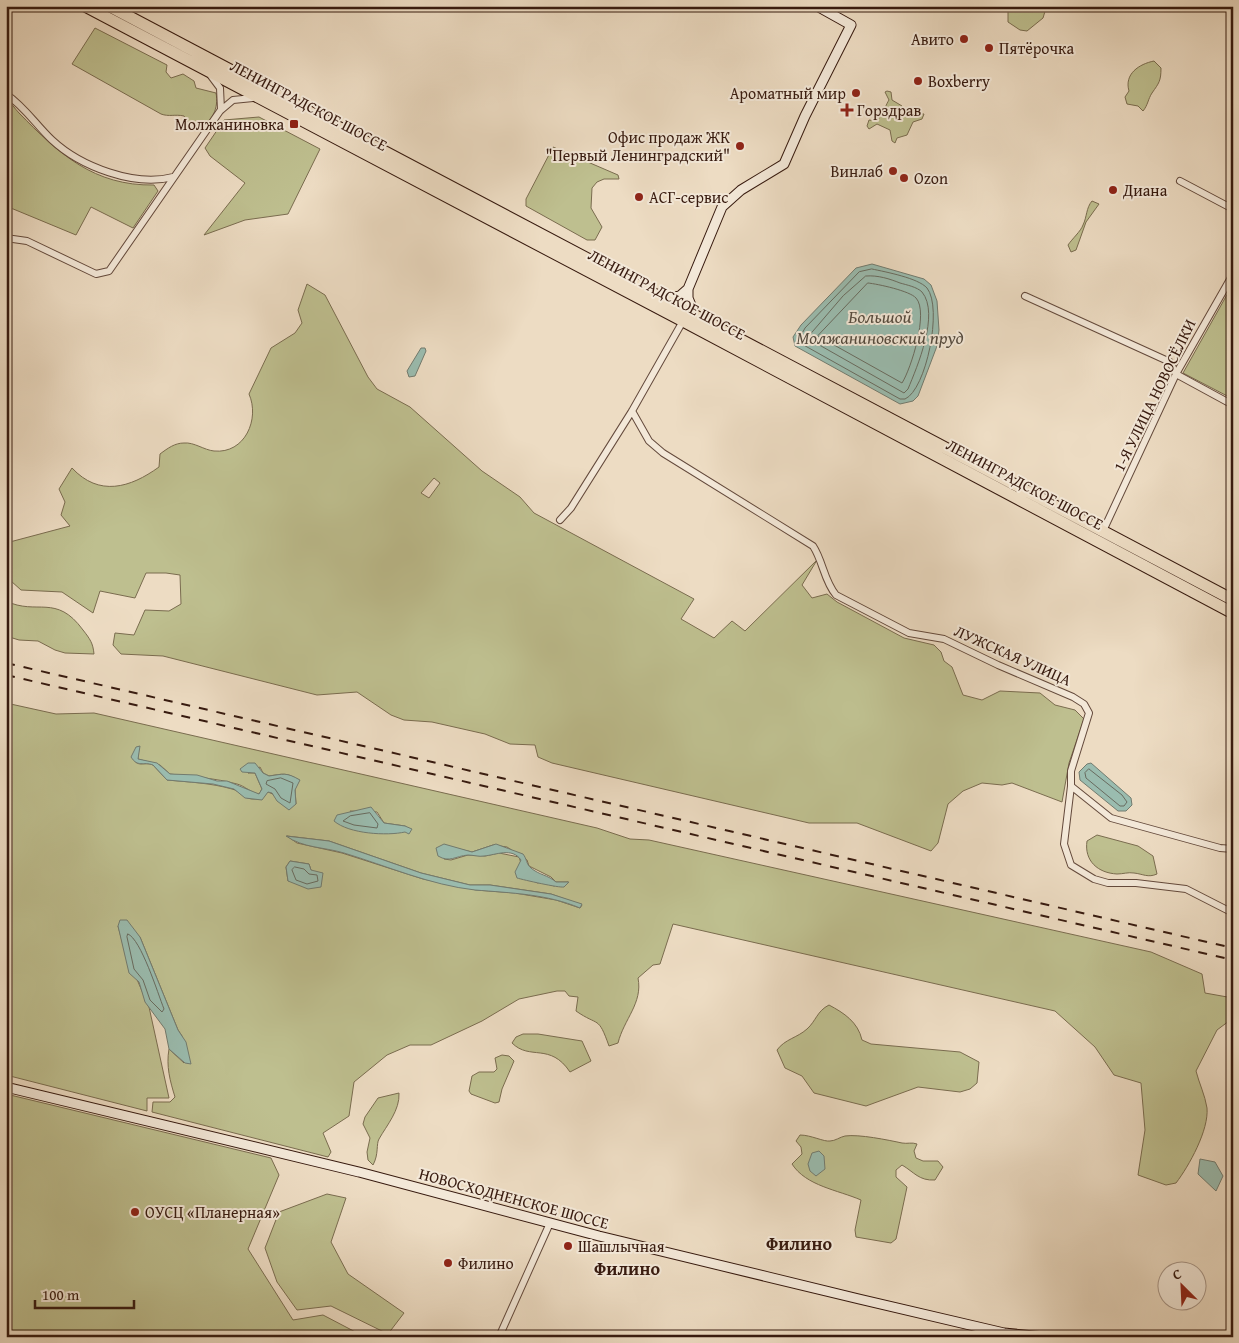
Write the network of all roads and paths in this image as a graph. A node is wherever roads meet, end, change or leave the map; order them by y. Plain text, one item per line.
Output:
1 (85, 6) edge
2 (109, 6) edge
3 (817, 6) edge
4 (202, 67) junction
5 (6, 94) edge
6 (262, 99) junction
7 (220, 111) junction
8 (173, 176) junction
9 (1180, 181) dead end
10 (1233, 209) edge
11 (6, 238) edge
12 (1233, 274) edge
13 (688, 290) junction
14 (1024, 296) dead end
15 (664, 299) junction
16 (695, 315) junction
17 (683, 321) junction
18 (1176, 374) junction
19 (1233, 405) edge
20 (632, 411) junction
21 (560, 520) dead end
22 (1103, 531) junction
23 (1233, 600) edge
24 (1233, 613) edge
25 (1071, 786) junction
26 (1233, 849) edge
27 (1233, 913) edge
28 (6, 1087) edge
29 (550, 1223) junction
30 (498, 1337) edge
31 (1044, 1337) edge

1 - 4 highway, ЛЕНИНГРАДСКОЕ ШОССЕ
2 - 15 highway, ЛЕНИНГРАДСКОЕ ШОССЕ
3 - 13 main road
4 - 6 highway, ЛЕНИНГРАДСКОЕ ШОССЕ
4 - 7 street
5 - 8 street
6 - 7 street
6 - 17 highway, ЛЕНИНГРАДСКОЕ ШОССЕ
7 - 8 street
8 - 11 street
9 - 10 street
12 - 18 street, 1-Я УЛИЦА НОВОСЁЛКИ
13 - 15 main road
13 - 16 main road
14 - 18 street
15 - 16 highway, ЛЕНИНГРАДСКОЕ ШОССЕ
16 - 22 highway, ЛЕНИНГРАДСКОЕ ШОССЕ
17 - 20 street
17 - 24 highway, ЛЕНИНГРАДСКОЕ ШОССЕ
18 - 19 street
18 - 22 street, 1-Я УЛИЦА НОВОСЁЛКИ
20 - 21 street
20 - 25 street, ЛУЖСКАЯ УЛИЦА
22 - 23 highway, ЛЕНИНГРАДСКОЕ ШОССЕ
25 - 26 street
25 - 27 street, ЛУЖСКАЯ УЛИЦА
28 - 29 main road, НОВОСХОДНЕНСКОЕ ШОССЕ
29 - 30 street
29 - 31 main road, НОВОСХОДНЕНСКОЕ ШОССЕ

